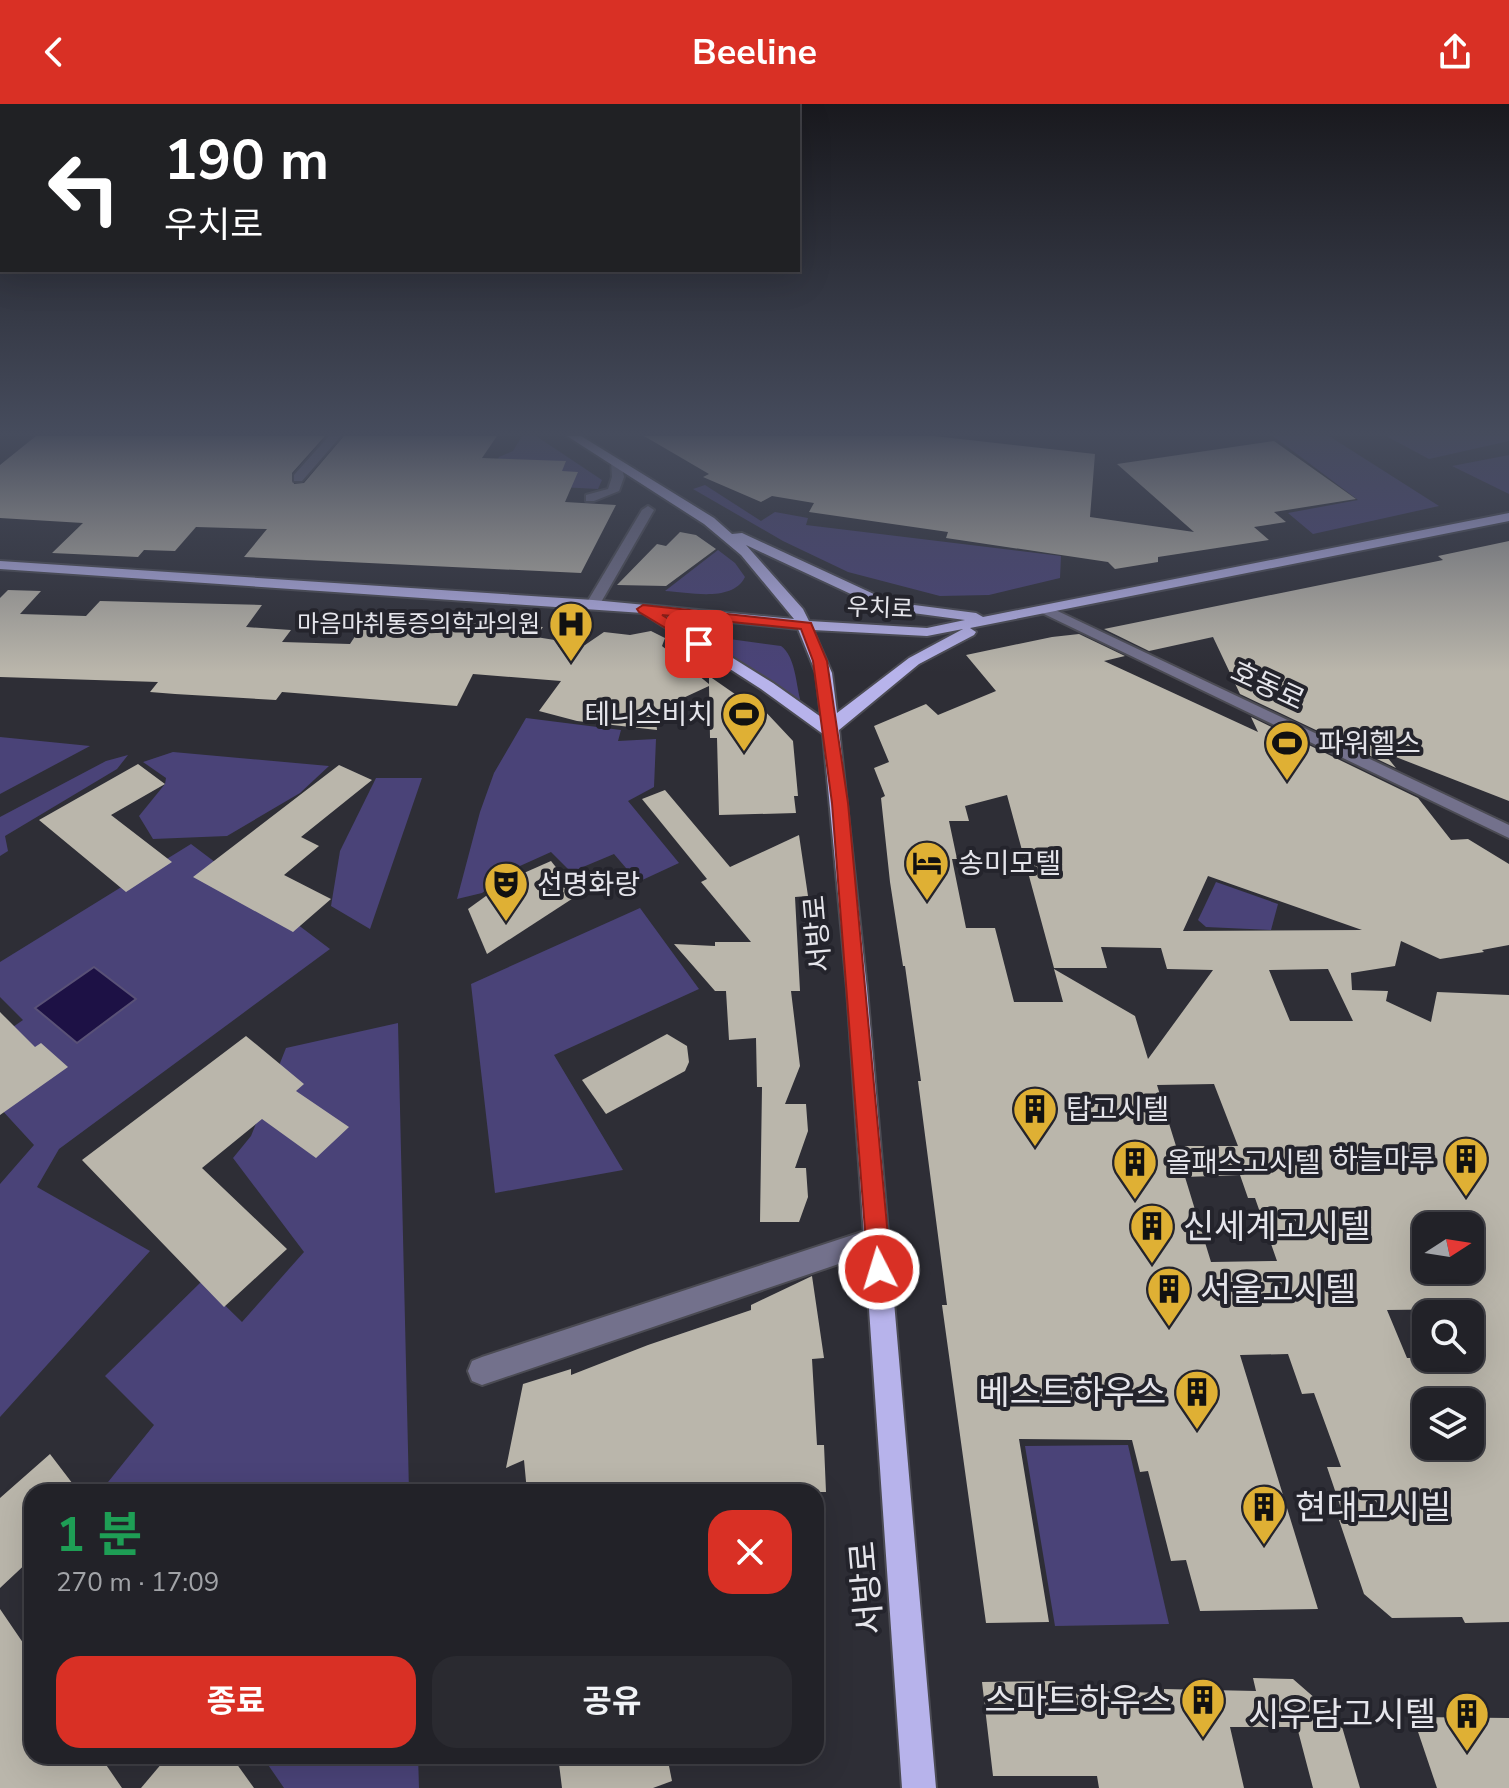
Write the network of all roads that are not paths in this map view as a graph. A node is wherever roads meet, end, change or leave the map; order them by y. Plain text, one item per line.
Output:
1 (645, 515) edge
2 (699, 515) edge
3 (1509, 517) edge
4 (709, 521) junction
5 (0, 565) edge
6 (593, 604) junction
7 (643, 609) junction
8 (1047, 610) junction
9 (992, 619) junction
10 (806, 626) junction
11 (830, 731) junction
12 (1509, 832) edge
13 (877, 1239) junction
14 (482, 1371) dead end
15 (919, 1788) edge

1 - 6 street
2 - 4 main road
3 - 8 main road, 우치로
4 - 9 main road
4 - 10 main road, 서방로
5 - 6 main road, 우치로
6 - 7 main road, 우치로
7 - 10 main road, 우치로
7 - 11 main road
8 - 9 main road, 우치로
8 - 12 street, 호동로
9 - 10 main road, 우치로
9 - 11 main road
10 - 11 main road, 서방로
11 - 13 main road, 서방로
13 - 14 street
13 - 15 main road, 서방로

